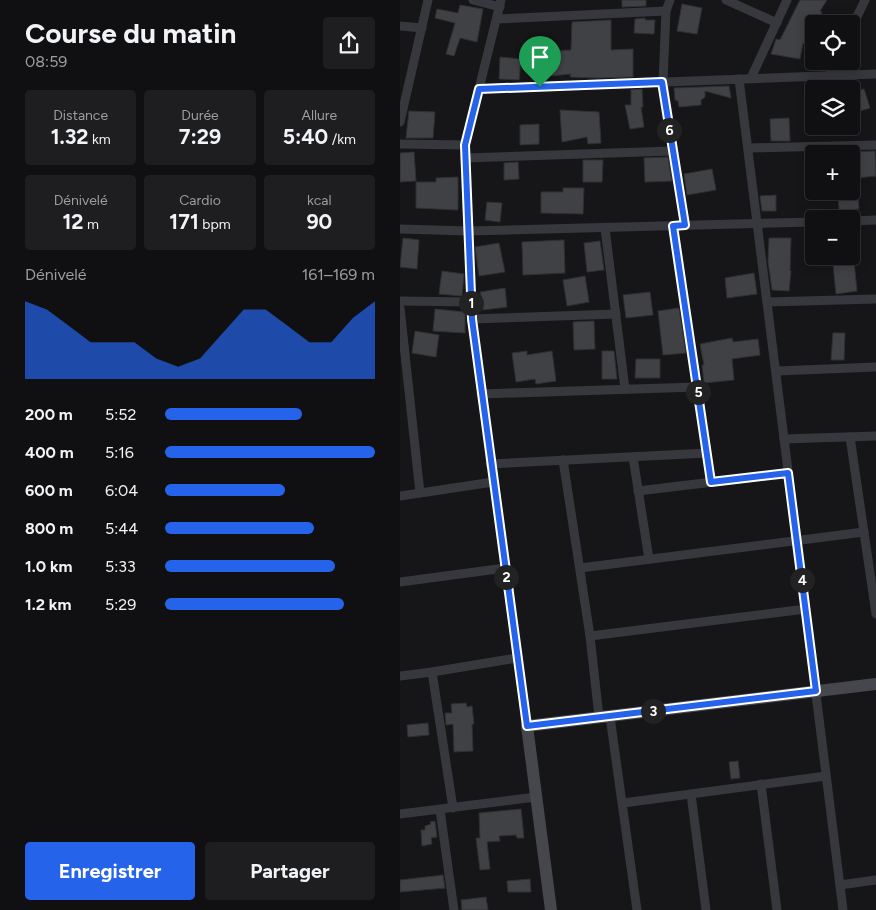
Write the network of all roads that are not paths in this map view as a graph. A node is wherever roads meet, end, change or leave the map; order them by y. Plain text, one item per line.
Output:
1 (428, 0) edge
2 (472, 0) edge
3 (670, 0) edge
4 (726, 0) edge
5 (787, 0) edge
6 (864, 0) edge
7 (500, 3) edge
8 (666, 12) junction
9 (857, 15) edge
10 (497, 19) junction
11 (777, 23) junction
12 (400, 26) edge
13 (422, 28) junction
14 (832, 70) edge
15 (876, 74) edge
16 (830, 75) junction
17 (739, 78) junction
18 (751, 78) junction
19 (662, 82) junction
20 (479, 89) junction
21 (403, 95) edge
22 (400, 122) edge
23 (400, 144) edge
24 (465, 145) junction
25 (876, 145) edge
26 (748, 148) junction
27 (672, 151) junction
28 (465, 158) junction
29 (860, 220) edge
30 (876, 220) edge
31 (805, 222) edge
32 (757, 223) junction
33 (685, 225) junction
34 (673, 226) junction
35 (605, 228) junction
36 (400, 229) edge
37 (467, 232) junction
38 (876, 299) edge
39 (400, 301) edge
40 (471, 302) junction
41 (767, 302) junction
42 (400, 308) edge
43 (616, 314) junction
44 (472, 319) junction
45 (403, 365) edge
46 (876, 367) edge
47 (776, 371) junction
48 (697, 386) junction
49 (625, 389) junction
50 (481, 394) junction
51 (876, 436) edge
52 (850, 437) junction
53 (784, 439) junction
54 (707, 453) junction
55 (633, 457) junction
56 (563, 460) junction
57 (490, 464) junction
58 (788, 473) junction
59 (493, 482) junction
60 (711, 482) junction
61 (638, 491) junction
62 (420, 494) junction
63 (400, 496) edge
64 (864, 532) junction
65 (797, 541) junction
66 (649, 559) junction
67 (504, 568) junction
68 (580, 568) junction
69 (400, 582) edge
70 (806, 609) junction
71 (876, 614) edge
72 (590, 636) junction
73 (517, 658) junction
74 (432, 672) junction
75 (400, 676) edge
76 (876, 684) edge
77 (816, 691) junction
78 (605, 717) junction
79 (527, 726) junction
80 (826, 776) junction
81 (761, 784) junction
82 (691, 794) junction
83 (536, 797) junction
84 (623, 803) junction
85 (453, 808) junction
86 (440, 810) junction
87 (400, 814) edge
88 (876, 880) edge
89 (840, 885) junction
90 (454, 910) edge
91 (550, 910) edge
92 (637, 910) edge
93 (706, 910) edge
94 (777, 910) edge
95 (843, 910) edge

1 - 13 street
2 - 7 street
3 - 8 street
4 - 11 street
5 - 11 street
6 - 9 street
7 - 10 street
8 - 10 street
8 - 19 street
10 - 20 street
11 - 18 street
12 - 13 street
13 - 21 street
14 - 16 street
15 - 16 street
16 - 18 street
17 - 18 street
17 - 19 street
17 - 26 street
19 - 20 street
19 - 27 street
20 - 24 street
21 - 22 street
23 - 24 street
24 - 28 street
25 - 26 street
26 - 32 street
27 - 28 street
27 - 33 street
28 - 37 street
29 - 30 street
31 - 32 street
32 - 33 street
32 - 41 street
33 - 34 street
34 - 35 street
34 - 48 street
35 - 37 street
35 - 43 street
36 - 37 street
37 - 40 street
38 - 41 street
39 - 40 street
40 - 44 street
41 - 47 street
42 - 45 street
43 - 44 street
43 - 49 street
44 - 50 street
45 - 62 street
46 - 47 street
47 - 53 street
48 - 49 street
48 - 54 street
49 - 50 street
50 - 57 street
51 - 52 street
52 - 53 street
52 - 64 street
53 - 58 street
54 - 55 street
54 - 60 street
55 - 56 street
55 - 61 street
56 - 57 street
56 - 68 street
57 - 59 street
58 - 60 street
58 - 65 street
59 - 62 street
59 - 67 street
60 - 61 street
61 - 66 street
62 - 63 street
64 - 65 street
64 - 71 street
65 - 66 street
65 - 70 street
66 - 68 street
67 - 69 street
67 - 73 street
68 - 72 street
70 - 72 street
70 - 77 street
72 - 78 street
73 - 74 street
73 - 79 street
74 - 75 street
74 - 85 street
76 - 77 main road
77 - 78 main road
77 - 80 street
78 - 79 main road
78 - 84 street
79 - 83 main road
80 - 81 street
80 - 89 street
81 - 82 street
81 - 94 street
82 - 84 street
82 - 93 street
83 - 85 street
83 - 91 main road
84 - 92 street
85 - 86 street
86 - 87 street
86 - 90 street
88 - 89 street
89 - 95 street

